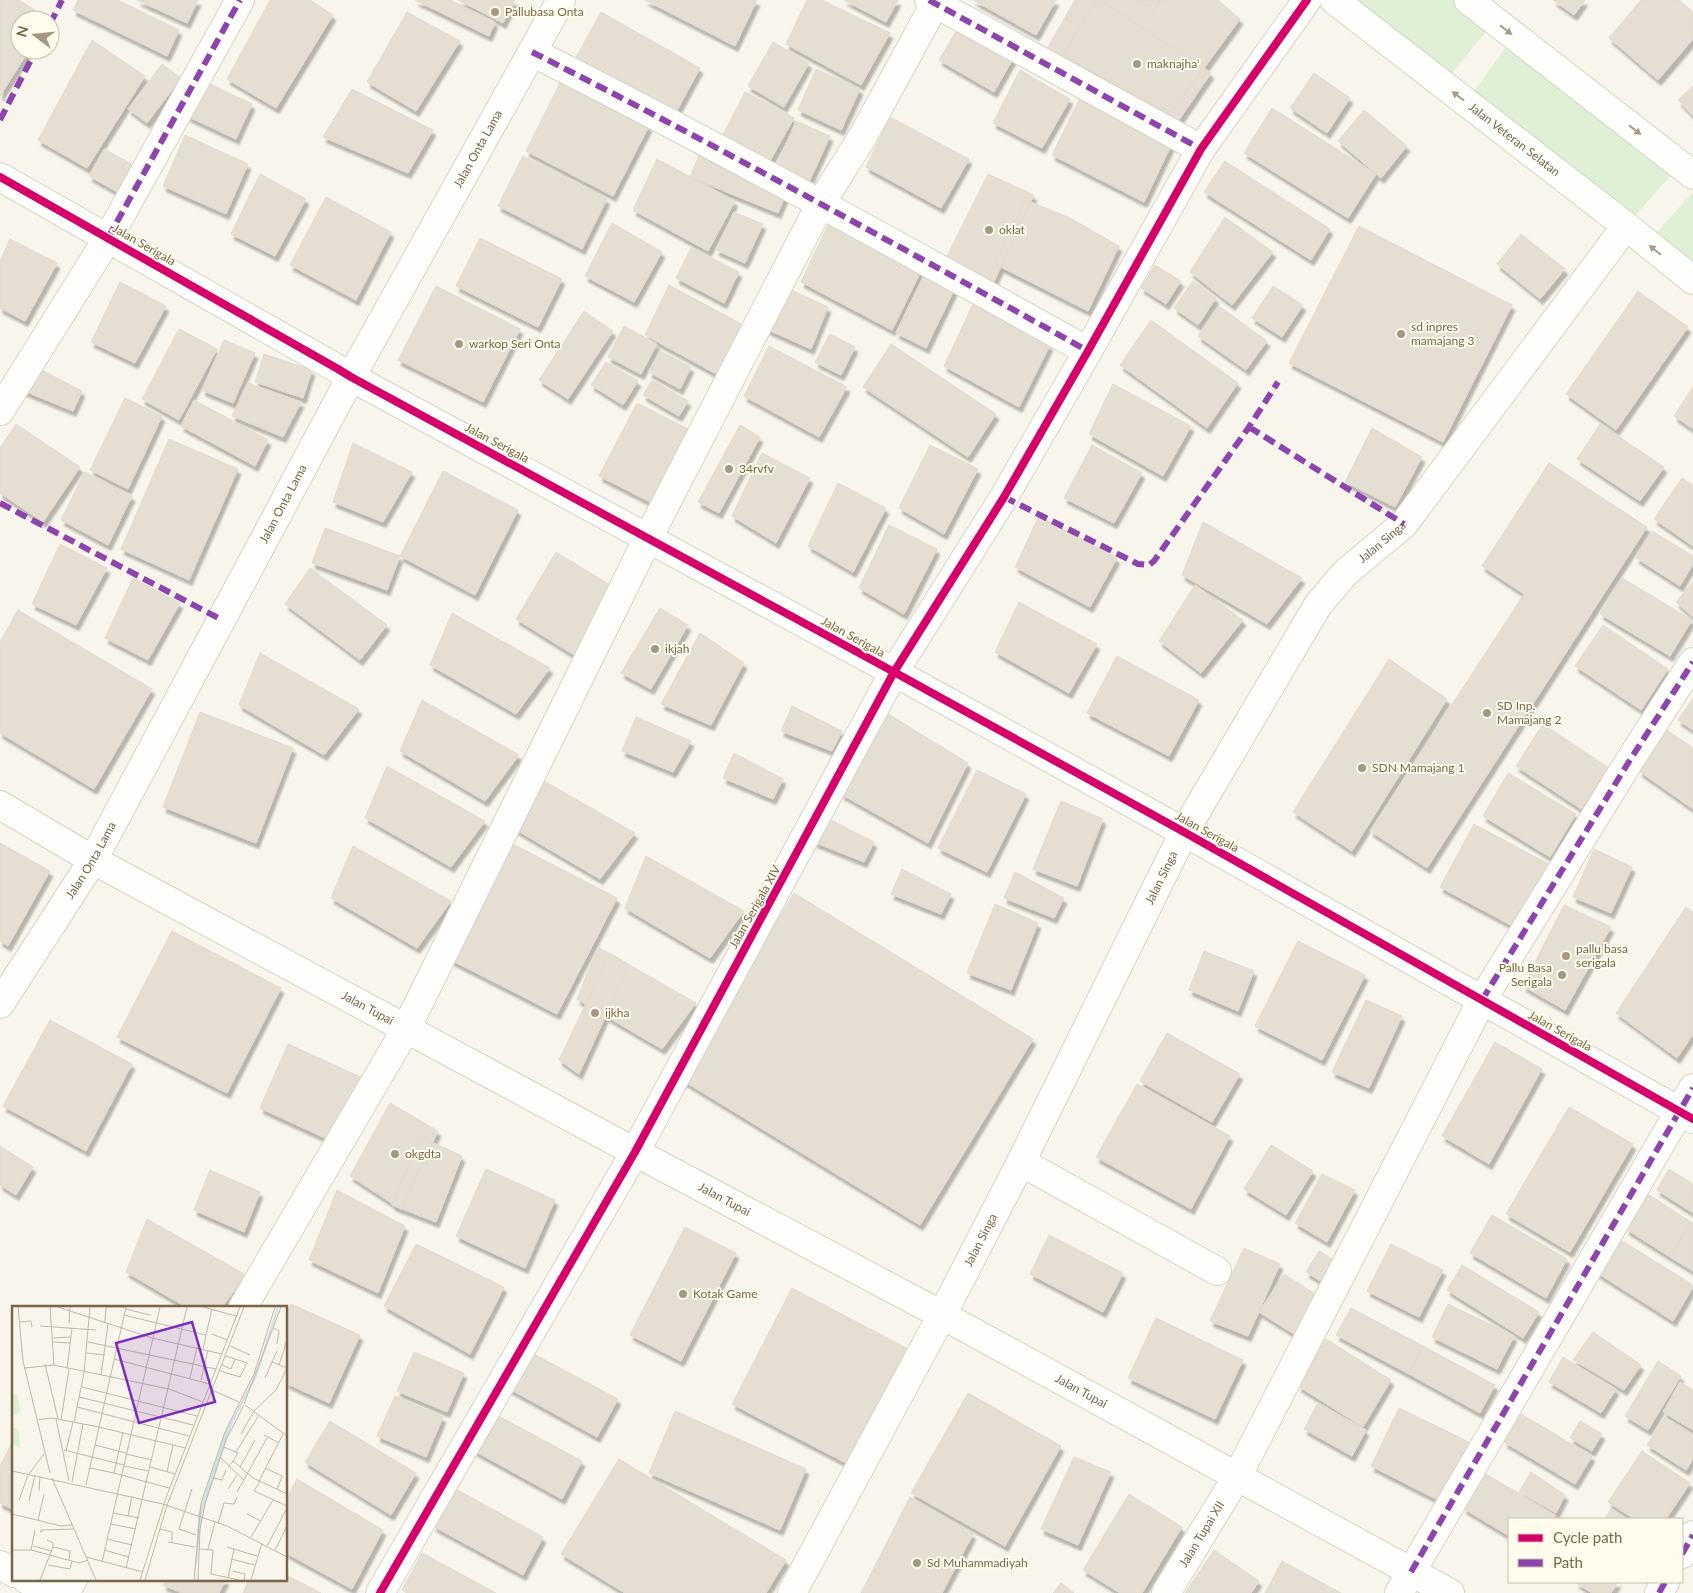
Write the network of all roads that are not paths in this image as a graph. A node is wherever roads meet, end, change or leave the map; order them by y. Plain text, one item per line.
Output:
1 (240, 0) edge
2 (561, 0) edge
3 (1307, 0) edge
4 (1334, 0) edge
5 (1468, 0) edge
6 (933, 1) edge
7 (532, 52) junction
8 (1200, 149) junction
9 (1693, 175) edge
10 (0, 177) edge
11 (821, 202) junction
12 (1626, 226) junction
13 (108, 238) junction
14 (1693, 280) edge
15 (1088, 351) junction
16 (351, 378) junction
17 (0, 411) edge
18 (648, 538) junction
19 (1693, 662) edge
20 (894, 672) junction
21 (0, 805) edge
22 (1184, 832) junction
23 (93, 860) junction
24 (1482, 1000) junction
25 (0, 1004) edge
26 (406, 1029) junction
27 (1693, 1088) edge
28 (1686, 1115) edge
29 (635, 1152) junction
30 (1021, 1162) junction
31 (1217, 1271) dead end
32 (243, 1306) edge
33 (942, 1315) junction
34 (1238, 1475) junction
35 (1693, 1535) edge
36 (1683, 1552) edge
37 (0, 1565) edge
38 (12, 1571) edge
39 (28, 1580) edge
40 (72, 1580) edge
41 (1405, 1582) edge
42 (51, 1593) edge
43 (64, 1593) edge
44 (380, 1593) edge
45 (792, 1593) edge
46 (1166, 1593) edge
47 (1450, 1593) edge

1 - 13 street
2 - 7 street, Jalan Onta Lama
3 - 8 street, Jalan Serigala XIV
12 -> 4 street, Jalan Veteran Selatan
5 -> 9 street
6 - 8 street
6 - 11 street
7 - 11 street
7 - 16 street, Jalan Onta Lama
8 - 15 street, Jalan Serigala XIV
10 - 13 street, Jalan Serigala
11 - 15 street
11 - 18 street
14 -> 12 street, Jalan Veteran Selatan
12 - 22 street, Jalan Singa
13 - 16 street, Jalan Serigala
13 - 17 street
15 - 20 street, Jalan Serigala XIV
16 - 18 street, Jalan Serigala
16 - 23 street, Jalan Onta Lama
18 - 20 street, Jalan Serigala
18 - 26 street
19 - 24 street, Jalan Tupai XII
20 - 22 street, Jalan Serigala
20 - 29 street, Jalan Serigala XIV
21 - 23 street, Jalan Tupai
22 - 24 street, Jalan Serigala
22 - 30 street, Jalan Singa
23 - 25 street, Jalan Onta Lama
23 - 26 street, Jalan Tupai
24 - 28 street, Jalan Serigala
24 - 34 street, Jalan Tupai XII
26 - 29 street, Jalan Tupai
26 - 32 street
27 - 28 street
28 - 41 street
29 - 33 street, Jalan Tupai
29 - 44 street, Jalan Serigala XIV
30 - 31 street
30 - 33 street, Jalan Singa
33 - 34 street, Jalan Tupai
33 - 45 street, Jalan Singa
34 - 41 street, Jalan Tupai
34 - 46 street, Jalan Tupai XII
35 - 36 street
37 - 38 street
39 - 42 street
40 - 43 street
41 - 47 street, Jalan Tupai

